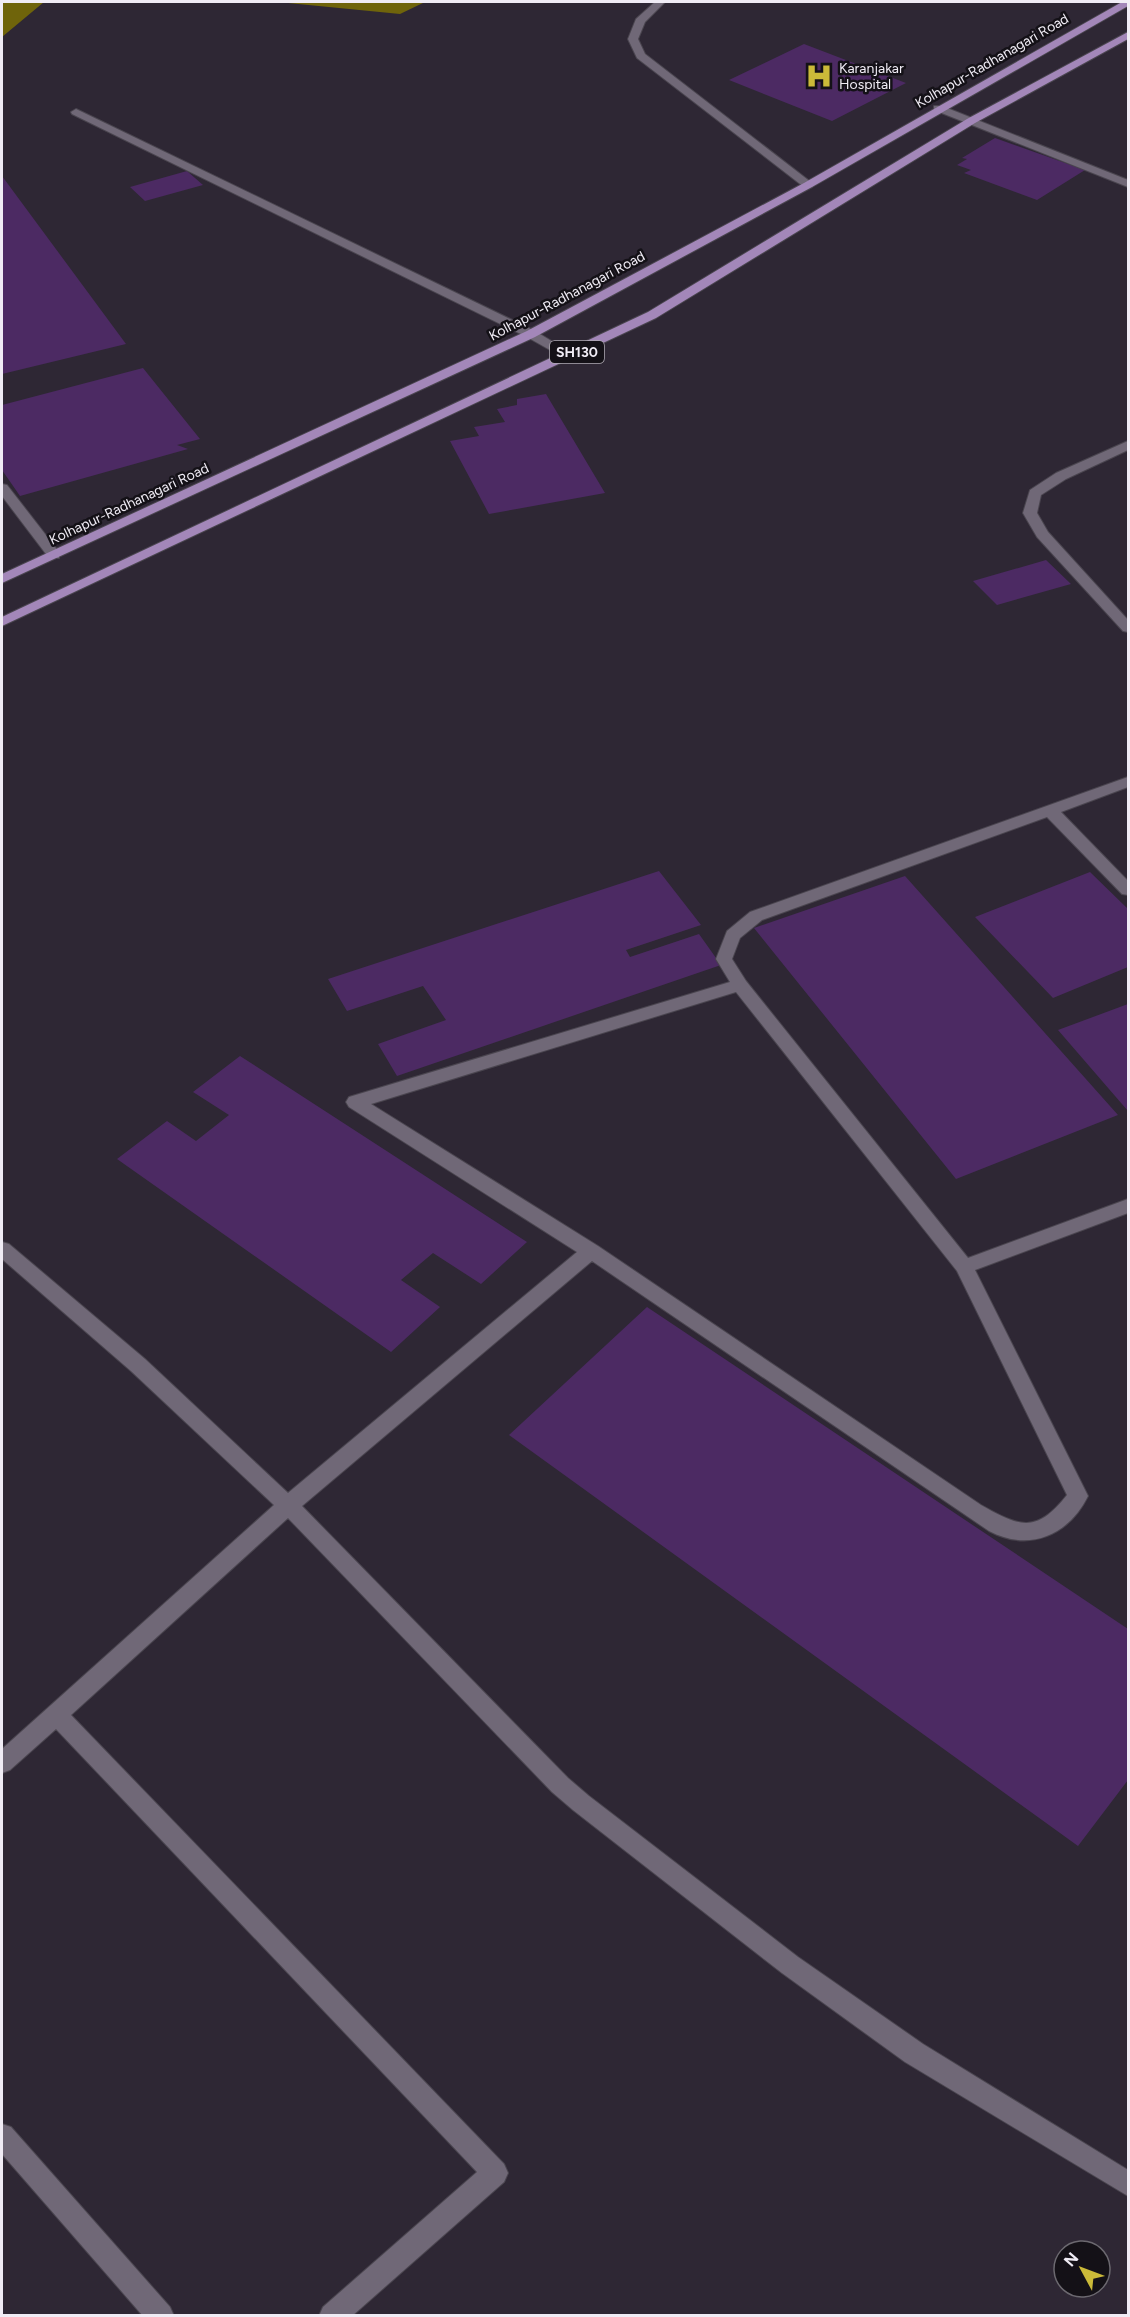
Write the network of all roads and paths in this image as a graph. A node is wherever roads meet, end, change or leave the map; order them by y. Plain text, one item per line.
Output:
1 (660, 2) edge
2 (1128, 2) edge
3 (1128, 35) edge
4 (938, 108) junction
5 (76, 112) dead end
6 (971, 121) junction
7 (1128, 184) edge
8 (808, 185) junction
9 (531, 334) junction
10 (570, 356) junction
11 (1128, 445) edge
12 (2, 488) edge
13 (54, 555) junction
14 (2, 579) edge
15 (2, 622) edge
16 (1128, 628) edge
17 (1128, 782) edge
18 (1051, 811) junction
19 (1128, 890) edge
20 (740, 985) junction
21 (1128, 1206) edge
22 (2, 1250) edge
23 (591, 1251) junction
24 (964, 1267) junction
25 (288, 1505) junction
26 (57, 1715) junction
27 (2, 1762) edge
28 (2, 2136) edge
29 (1128, 2184) edge
30 (161, 2316) edge
31 (332, 2316) edge

1 - 8 street
2 - 4 main road, Kolhapur-Radhanagari Road
3 - 6 main road, SH130
4 - 6 street
4 - 8 main road, Kolhapur-Radhanagari Road
5 - 9 street
6 - 7 street
6 - 10 main road, SH130
8 - 9 main road, Kolhapur-Radhanagari Road
9 - 10 street
9 - 13 main road, Kolhapur-Radhanagari Road
10 - 15 main road, SH130
11 - 16 street
12 - 13 street
13 - 14 main road, Kolhapur-Radhanagari Road
17 - 18 street
18 - 19 street
18 - 20 street
20 - 23 street
20 - 24 street
21 - 24 street
22 - 25 street
23 - 24 street
23 - 25 street
25 - 26 street
25 - 29 street
26 - 27 street
26 - 31 street
28 - 30 street

